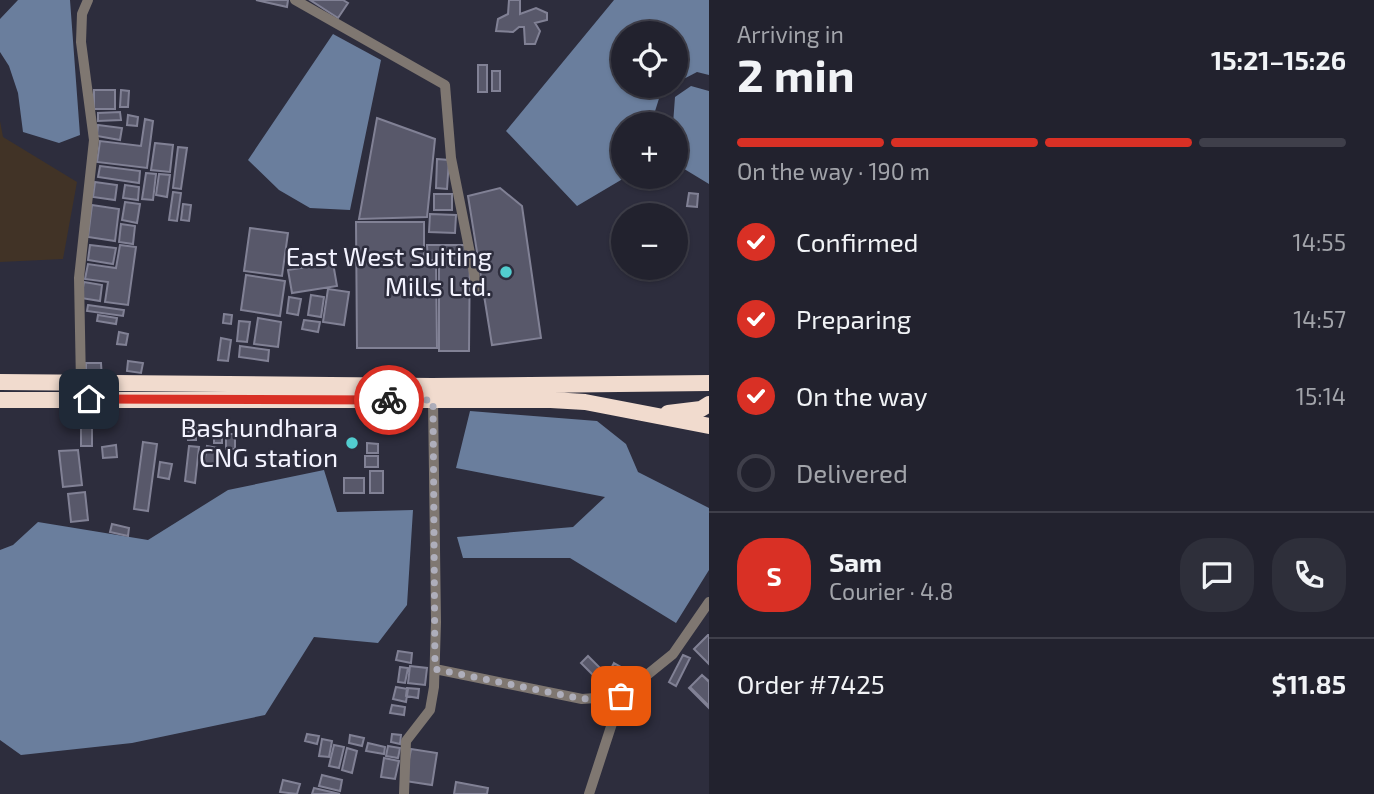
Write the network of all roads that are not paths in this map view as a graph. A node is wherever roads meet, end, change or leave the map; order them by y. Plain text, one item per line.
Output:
1 (88, 0) edge
2 (295, 0) edge
3 (478, 293) dead end
4 (0, 382) edge
5 (690, 383) junction
6 (709, 383) edge
7 (81, 384) junction
8 (709, 390) edge
9 (0, 400) edge
10 (433, 400) junction
11 (709, 404) edge
12 (648, 415) junction
13 (709, 426) edge
14 (709, 602) edge
15 (435, 669) junction
16 (621, 696) junction
17 (404, 794) edge
18 (589, 794) edge

1 - 7 street
2 - 3 street
4 - 7 highway
5 - 6 highway
5 - 7 highway
5 - 8 highway
9 - 10 highway
10 - 12 highway
10 - 15 street
11 - 12 highway
12 - 13 highway
14 - 16 street
15 - 16 street
15 - 17 street
16 - 18 street

